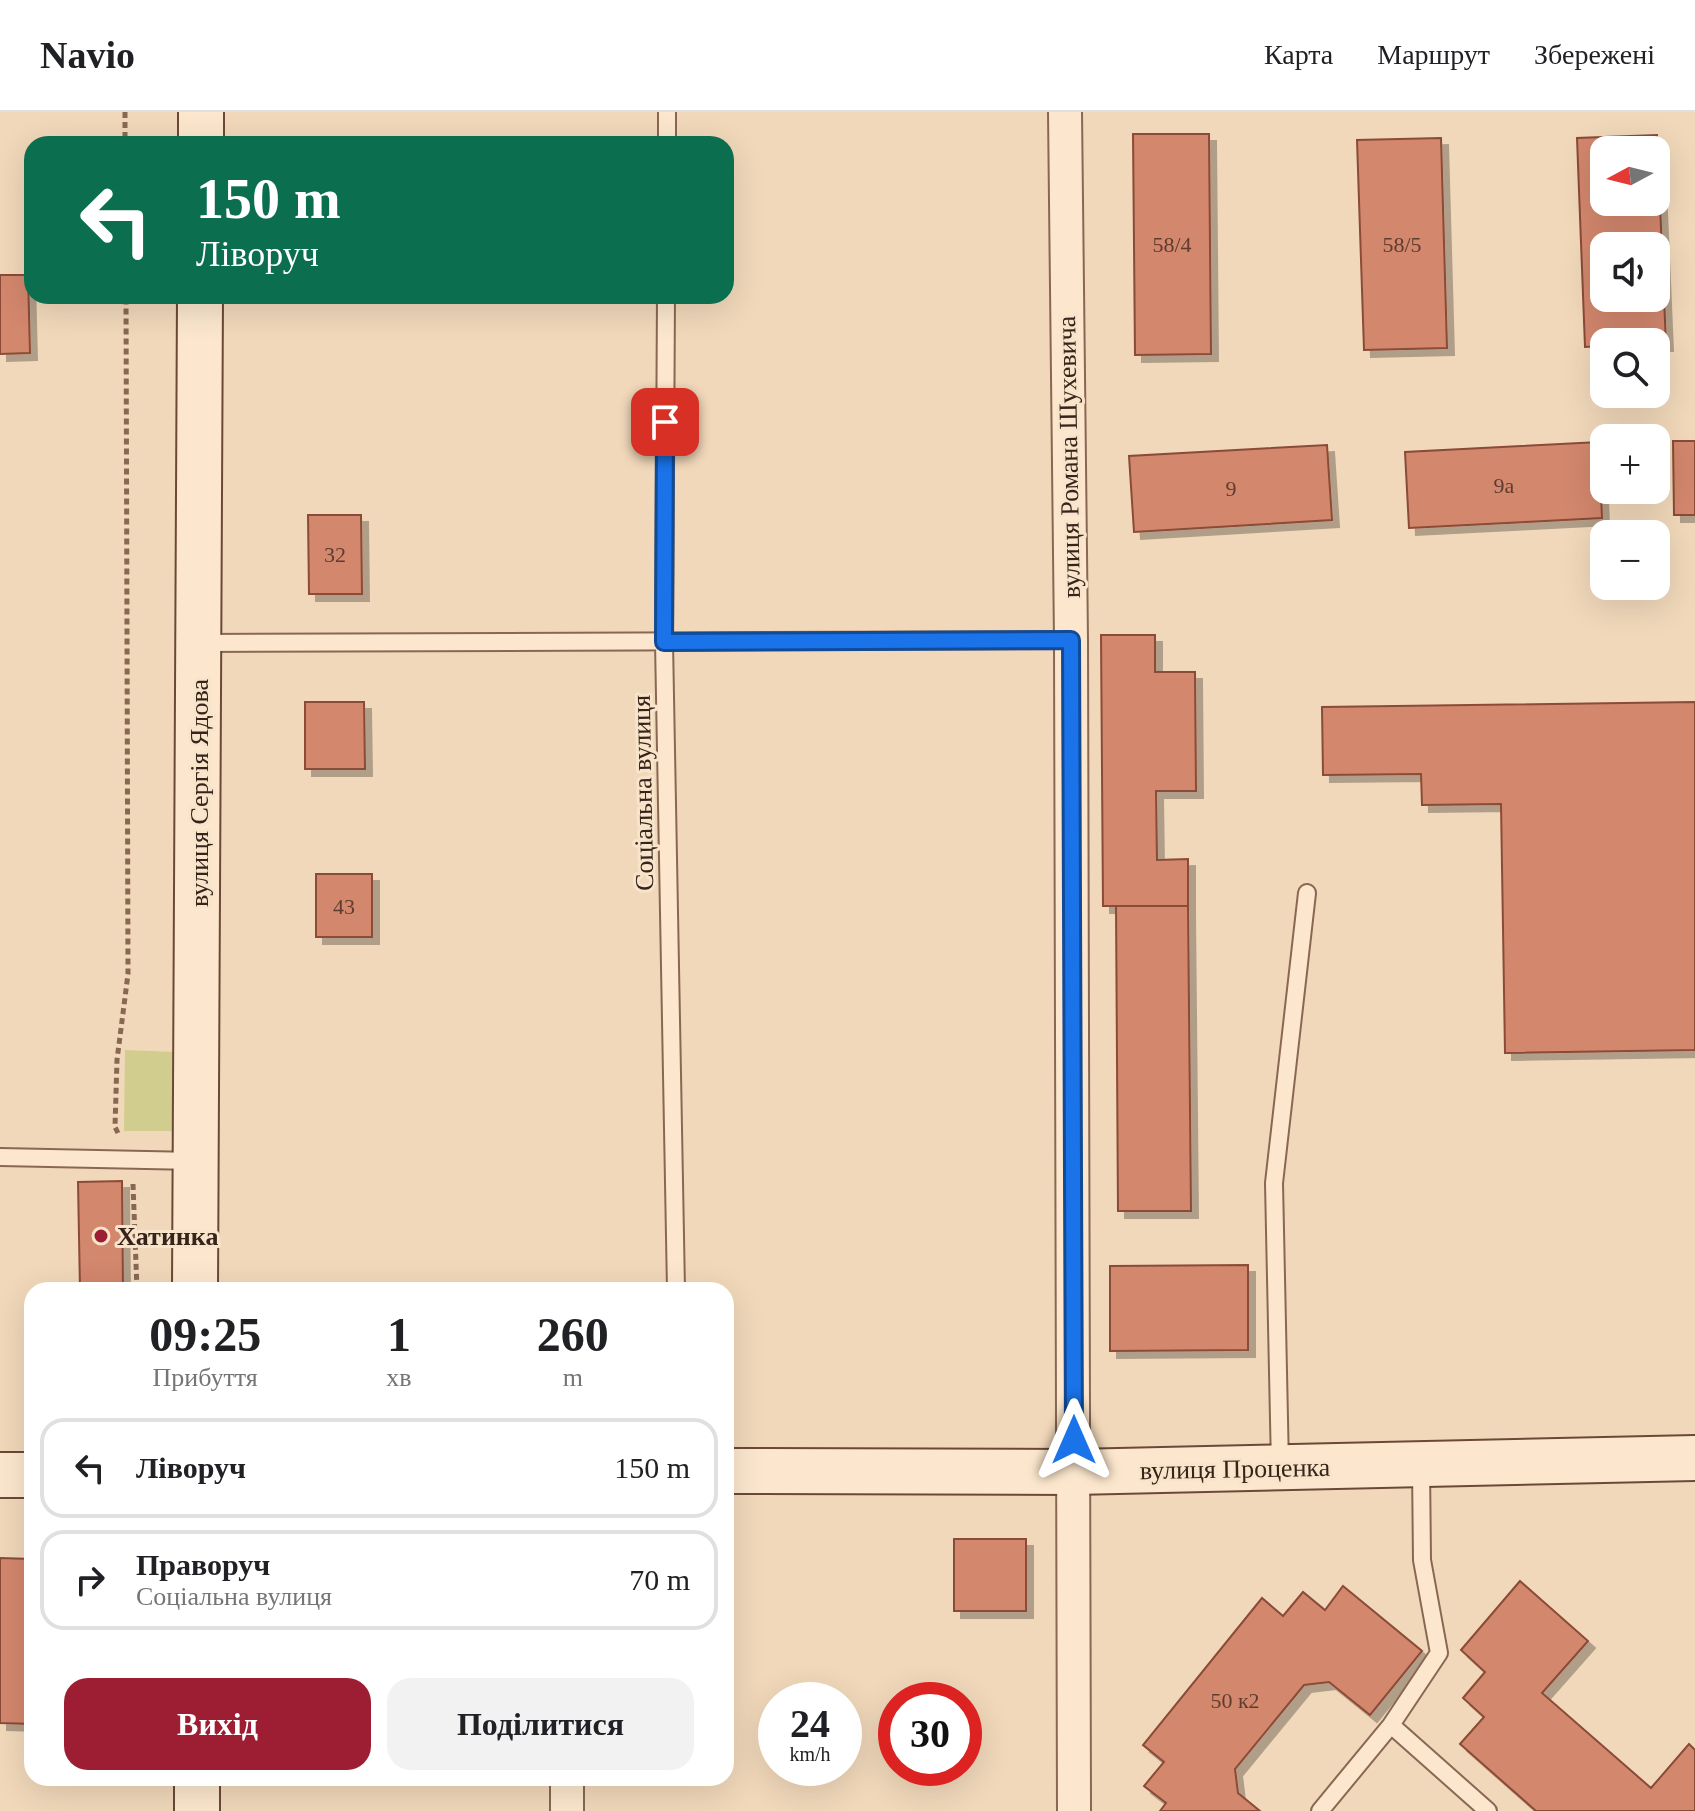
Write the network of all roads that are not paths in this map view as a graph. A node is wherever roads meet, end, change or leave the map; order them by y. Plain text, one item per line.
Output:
1 (201, 112) edge
2 (667, 112) edge
3 (1065, 112) edge
4 (201, 136) edge
5 (667, 136) edge
6 (200, 304) edge
7 (666, 304) edge
8 (1071, 640) junction
9 (664, 642) junction
10 (200, 643) junction
11 (1307, 893) dead end
12 (0, 1157) edge
13 (197, 1161) junction
14 (195, 1282) edge
15 (676, 1282) edge
16 (1695, 1458) edge
17 (1421, 1465) junction
18 (1280, 1468) junction
19 (734, 1471) edge
20 (1074, 1472) junction
21 (0, 1475) edge
22 (24, 1475) edge
23 (1391, 1725) junction
24 (197, 1786) edge
25 (567, 1786) edge
26 (197, 1811) edge
27 (567, 1811) edge
28 (1074, 1811) edge
29 (1320, 1811) edge
30 (1488, 1811) edge

1 - 4 street
2 - 5 lane
3 - 8 street, вулиця Романа Шухевича
6 - 10 street, вулиця Сергія Ядова
7 - 9 lane, Соціальна вулиця
8 - 9 lane
8 - 20 street, вулиця Романа Шухевича
9 - 10 lane
9 - 15 lane, Соціальна вулиця
10 - 13 street, вулиця Сергія Ядова
11 - 18 lane
12 - 13 lane
13 - 14 street, вулиця Сергія Ядова
16 - 17 street, вулиця Проценка
17 - 18 street, вулиця Проценка
17 - 23 lane
18 - 20 street, вулиця Проценка
19 - 20 street, вулиця Проценка
20 - 28 street, вулиця Романа Шухевича
21 - 22 street
23 - 29 lane
23 - 30 lane
24 - 26 street
25 - 27 street

